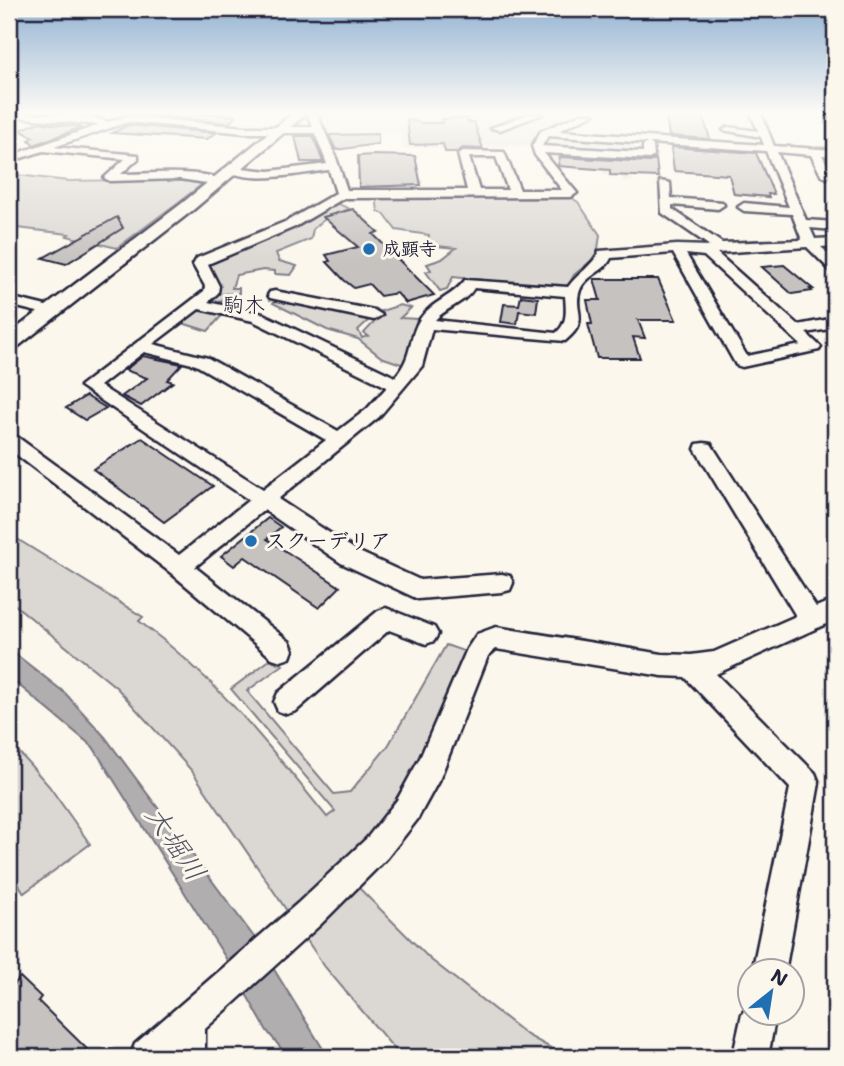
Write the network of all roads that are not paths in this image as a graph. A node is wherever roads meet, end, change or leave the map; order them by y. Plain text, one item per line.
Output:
1 (126, 164) edge
2 (240, 164) edge
3 (466, 164) edge
4 (504, 164) edge
5 (549, 164) edge
6 (777, 164) edge
7 (821, 164) edge
8 (334, 166) joint
9 (233, 170) junction
10 (827, 175) dead end
11 (219, 182) junction
12 (664, 183) dead end
13 (474, 193) junction
14 (515, 193) junction
15 (342, 194) junction
16 (666, 201) junction
17 (718, 205) dead end
18 (744, 207) dead end
19 (799, 217) junction
20 (683, 222) junction
21 (709, 225) dead end
22 (835, 226) edge
23 (835, 242) edge
24 (810, 243) junction
25 (677, 250) junction
26 (713, 250) junction
27 (835, 267) edge
28 (572, 292) junction
29 (9, 301) edge
30 (197, 304) junction
31 (49, 312) junction
32 (242, 313) junction
33 (374, 315) dead end
34 (835, 323) edge
35 (425, 324) junction
36 (795, 330) junction
37 (9, 344) edge
38 (140, 346) junction
39 (397, 385) junction
40 (9, 440) edge
41 (340, 440) junction
42 (704, 449) dead end
43 (266, 499) junction
44 (179, 567) junction
45 (502, 583) dead end
46 (835, 609) edge
47 (811, 620) junction
48 (426, 634) dead end
49 (281, 650) dead end
50 (691, 666) junction
51 (287, 702) dead end
52 (771, 958) edge
53 (194, 1028) edge
54 (756, 1028) edge
55 (751, 1055) dead end
56 (148, 1057) edge

1 - 11 street
2 - 9 main road
3 - 13 street
4 - 14 street
5 - 14 street
6 - 19 street
7 - 10 street
8 - 9 street
8 - 15 street
9 - 11 main road
11 - 31 main road
12 - 16 street
13 - 14 street
13 - 15 street
15 - 30 street
16 - 17 street
16 - 20 street
18 - 19 street
19 - 22 street
19 - 24 street
20 - 21 street
20 - 26 street
23 - 24 street
24 - 26 street
24 - 27 street
25 - 26 street
25 - 28 street
25 - 36 street
26 - 36 street
28 - 35 street
28 - 35 street
29 - 31 street
30 - 32 street
30 - 38 street
31 - 37 main road
32 - 33 street
32 - 39 street
34 - 36 street
35 - 39 street
38 - 41 street
38 - 43 street
39 - 41 street
40 - 44 street
41 - 43 street
42 - 47 street
43 - 44 street
43 - 45 street
44 - 49 street
46 - 47 street
47 - 50 street
48 - 51 street
50 - 52 street
50 - 53 street
53 - 56 street
54 - 55 street

